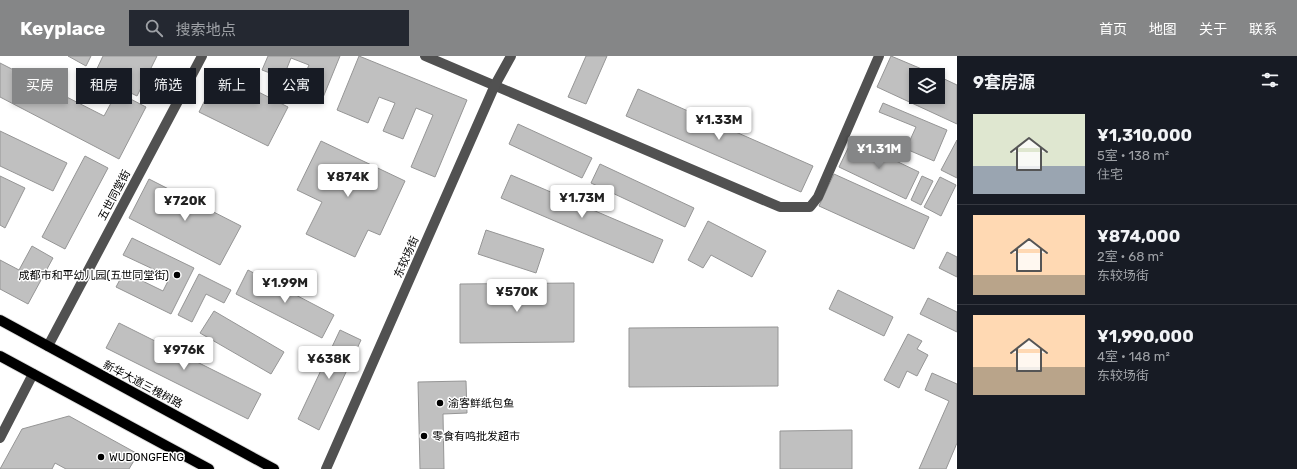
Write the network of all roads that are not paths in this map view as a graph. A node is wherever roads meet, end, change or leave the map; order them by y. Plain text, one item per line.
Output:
1 (202, 56) edge
2 (425, 56) edge
3 (511, 56) edge
4 (879, 56) edge
5 (495, 85) junction
6 (0, 320) edge
7 (48, 346) junction
8 (0, 356) edge
9 (34, 374) junction
10 (0, 438) edge
11 (209, 469) edge
12 (274, 469) edge
13 (326, 469) edge

1 - 7 street, 五世同堂街
2 - 5 street
3 - 5 street, 东较场街
4 - 5 street
5 - 13 street, 东较场街
6 - 7 main road, 新华大道三槐树路
7 - 12 main road, 新华大道三槐树路
8 - 9 main road
9 - 10 street
9 - 11 main road

